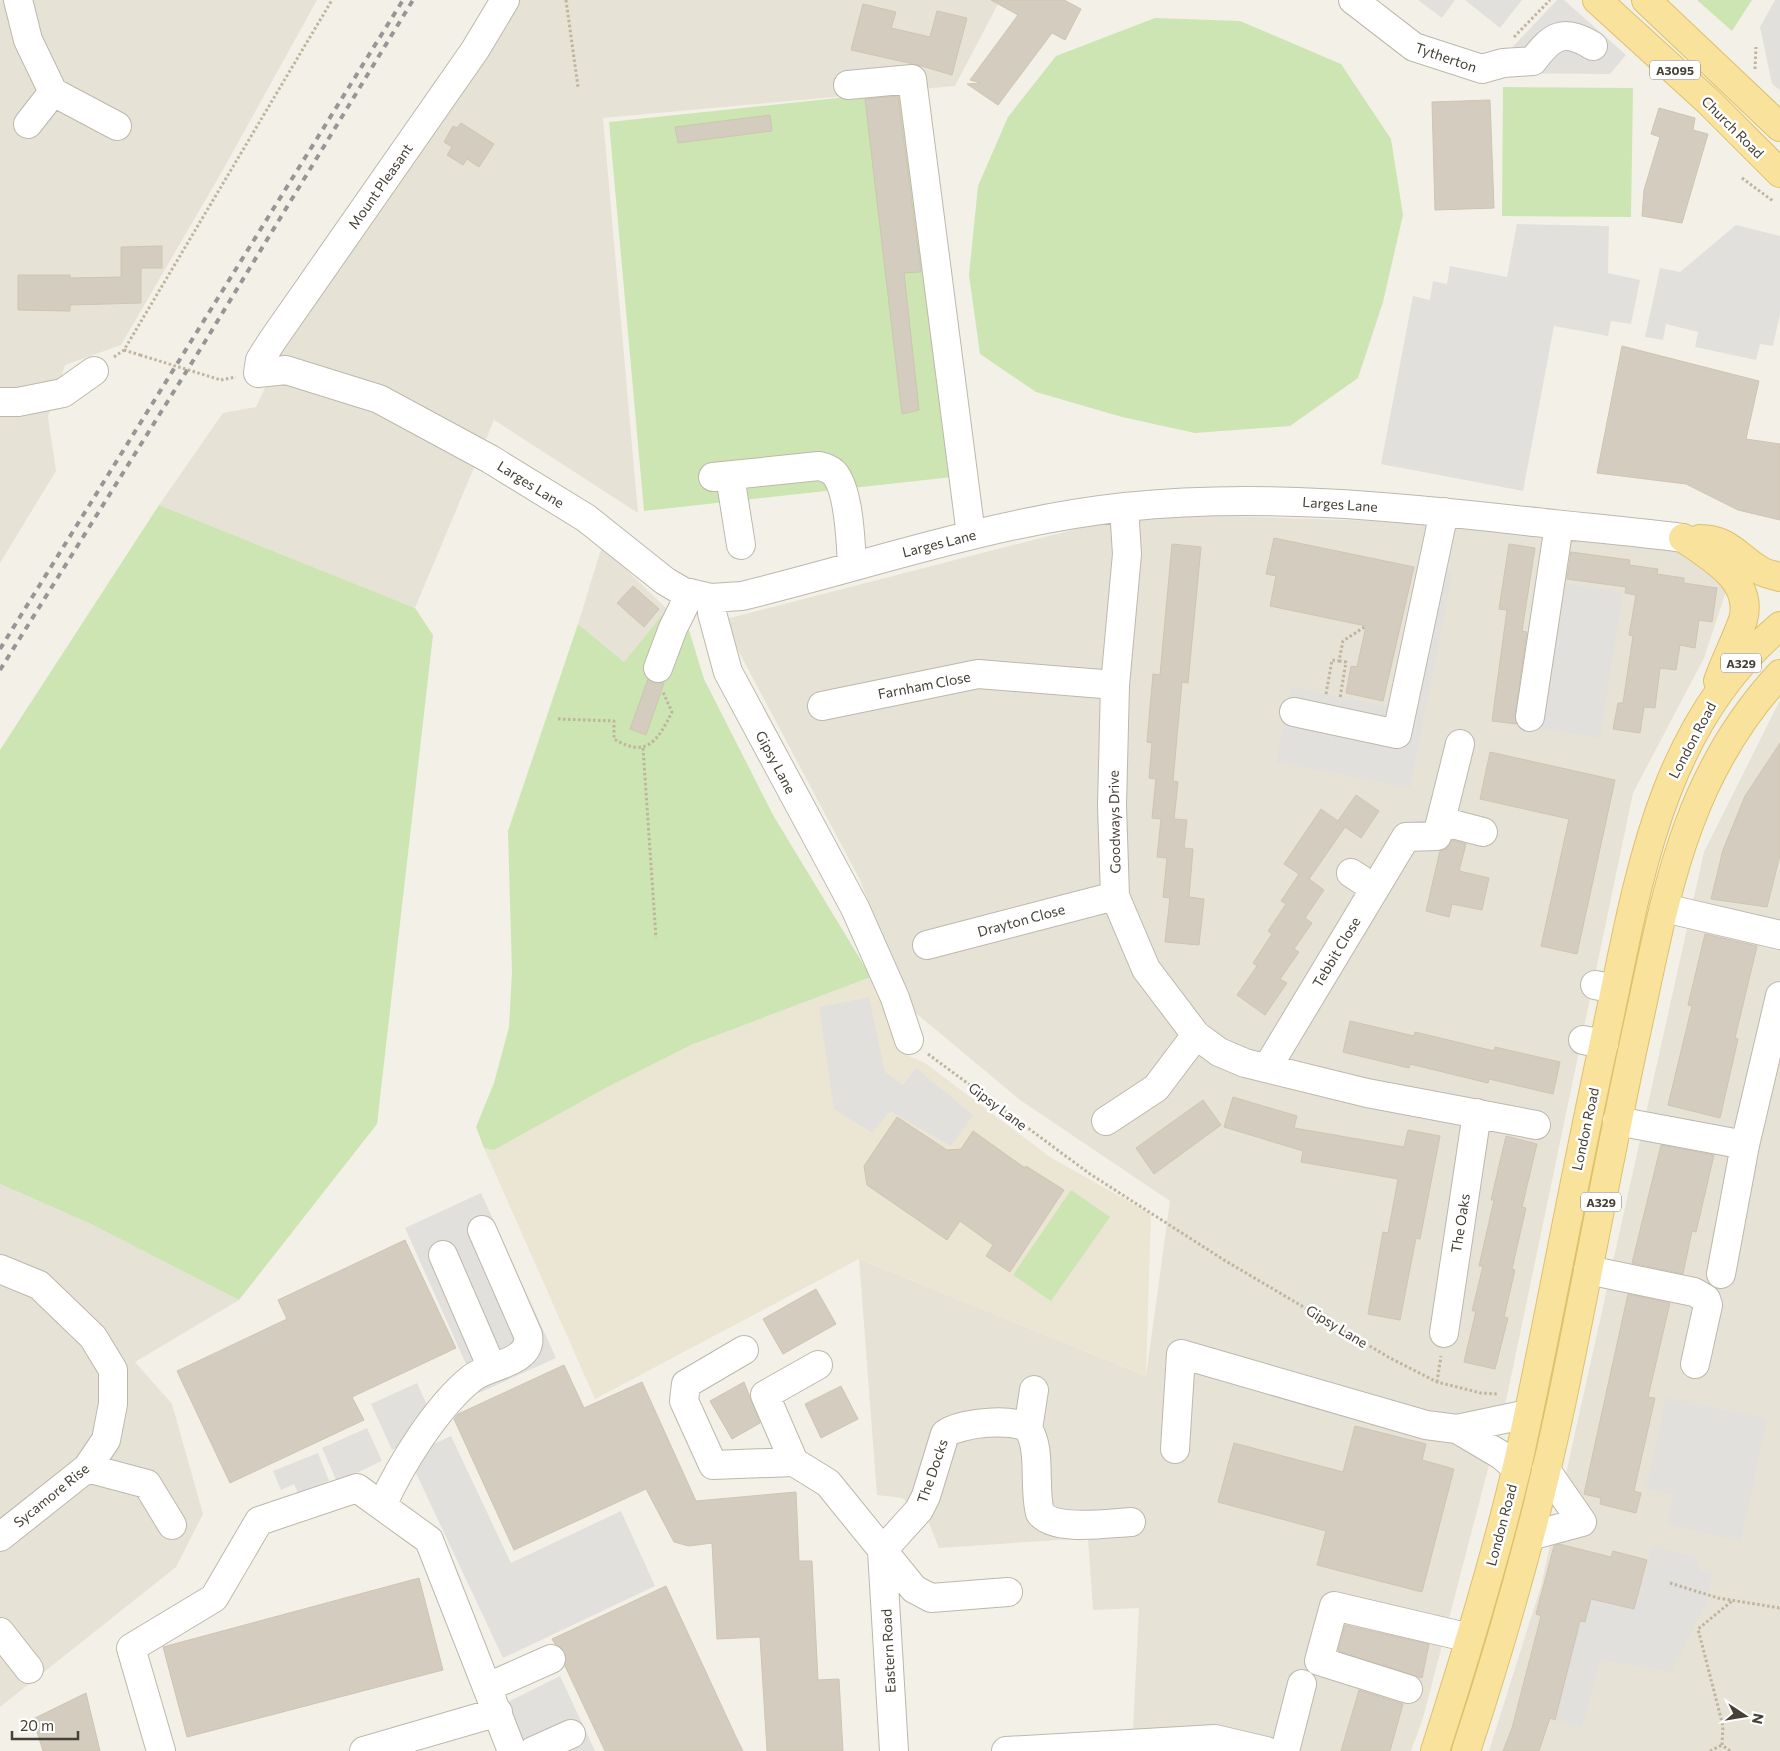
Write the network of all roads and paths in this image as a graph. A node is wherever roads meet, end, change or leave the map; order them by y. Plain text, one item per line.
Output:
1 (18, 0) edge
2 (332, 0) edge
3 (504, 0) edge
4 (566, 0) edge
5 (1550, 0) edge
6 (1597, 0) edge
7 (1646, 0) edge
8 (1357, 1) edge
9 (1510, 42) dead end
10 (1593, 46) dead end
11 (1756, 48) dead end
12 (1755, 71) dead end
13 (848, 85) dead end
14 (578, 87) dead end
15 (53, 92) junction
16 (1776, 123) edge
17 (28, 124) dead end
18 (116, 126) dead end
19 (1780, 173) edge
20 (1742, 178) dead end
21 (1774, 201) dead end
22 (94, 371) dead end
23 (258, 373) joint
24 (221, 380) dead end
25 (0, 402) edge
26 (1124, 508) junction
27 (1444, 512) junction
28 (1559, 525) junction
29 (971, 535) junction
30 (1683, 538) junction
31 (741, 545) dead end
32 (852, 566) junction
33 (1780, 577) edge
34 (700, 596) junction
35 (1366, 626) dead end
36 (1780, 626) edge
37 (1339, 661) junction
38 (658, 668) joint
39 (1780, 674) edge
40 (1115, 685) junction
41 (822, 706) dead end
42 (1709, 706) junction
43 (1294, 712) dead end
44 (1530, 717) dead end
45 (558, 719) dead end
46 (1329, 719) junction
47 (1460, 744) dead end
48 (644, 748) junction
49 (1441, 822) junction
50 (1483, 832) dead end
51 (1351, 873) dead end
52 (1374, 888) junction
53 (1115, 896) junction
54 (1678, 911) dead end
55 (1780, 935) edge
56 (656, 938) dead end
57 (927, 945) dead end
58 (1780, 996) edge
59 (1196, 1035) junction
60 (909, 1040) joint
61 (1266, 1068) junction
62 (1477, 1113) junction
63 (1106, 1121) dead end
64 (1617, 1121) junction
65 (1536, 1125) dead end
66 (1745, 1145) junction
67 (482, 1230) dead end
68 (443, 1256) dead end
69 (0, 1269) edge
70 (1588, 1270) junction
71 (1721, 1274) dead end
72 (1444, 1333) dead end
73 (744, 1350) dead end
74 (1695, 1364) dead end
75 (818, 1365) dead end
76 (492, 1368) junction
77 (1034, 1390) dead end
78 (1506, 1394) dead end
79 (1528, 1414) junction
80 (1028, 1429) junction
81 (1457, 1430) junction
82 (1176, 1449) dead end
83 (794, 1462) junction
84 (87, 1468) junction
85 (1516, 1468) junction
86 (1546, 1470) junction
87 (382, 1506) junction
88 (1131, 1522) dead end
89 (172, 1525) dead end
90 (1530, 1536) junction
91 (0, 1537) edge
92 (882, 1551) junction
93 (1670, 1583) dead end
94 (1008, 1592) dead end
95 (1732, 1601) junction
96 (1780, 1608) edge
97 (0, 1632) edge
98 (1470, 1638) junction
99 (552, 1659) dead end
100 (29, 1669) dead end
101 (1302, 1684) dead end
102 (488, 1687) junction
103 (1408, 1689) dead end
104 (498, 1712) junction
105 (571, 1734) dead end
106 (1722, 1745) junction
107 (161, 1751) edge
108 (364, 1751) edge
109 (512, 1751) edge
110 (533, 1751) edge
111 (894, 1751) edge
112 (1006, 1751) edge
113 (1266, 1751) edge
114 (1285, 1751) edge
115 (1435, 1751) edge
116 (1466, 1751) edge
117 (1710, 1751) edge
118 (1730, 1751) edge

1 - 15 street
2 - 24 path, bridge
3 - 23 street, Mount Pleasant
4 - 14 path
5 - 9 path
6 - 19 main road, Church Road / A3095
7 - 16 main road, A3095
8 - 10 street, Tytherton
11 - 12 path
13 - 29 street
15 - 17 street
15 - 18 street
20 - 21 path
22 - 25 street
23 - 34 street, Larges Lane
26 - 27 street, Larges Lane
26 - 29 street, Larges Lane
26 - 40 street, Goodways Drive
27 - 28 street, Larges Lane
27 - 46 street
28 - 30 street, Larges Lane
28 - 44 street
29 - 32 street, Larges Lane
30 - 33 main road
30 - 42 main road
31 - 32 street
32 - 34 street, Larges Lane
34 - 38 street
34 - 60 street, Gipsy Lane
35 - 37 path
36 - 42 main road, London Road / A329
37 - 46 path
37 - 46 path
38 - 48 path
39 - 64 main road, A329
40 - 41 street, Farnham Close
40 - 53 street, Goodways Drive
42 - 79 main road, London Road / A329
43 - 46 street
45 - 48 path
47 - 49 street
48 - 56 path
49 - 50 street
49 - 52 street, Tebbit Close
51 - 52 street
52 - 61 street, Tebbit Close
53 - 57 street, Drayton Close
53 - 59 street, Goodways Drive
54 - 55 street
58 - 66 street
59 - 61 street, Goodways Drive
59 - 63 street
60 - 78 path, Gipsy Lane
61 - 62 street
62 - 65 street
62 - 72 street, The Oaks
64 - 66 street
64 - 70 main road, A329
66 - 71 street
67 - 76 street
68 - 76 street
69 - 84 street, Sycamore Rise
70 - 74 street
70 - 86 main road, A329
73 - 83 street
75 - 83 street
76 - 87 street
77 - 80 street
79 - 81 street
79 - 85 main road, London Road / A329
80 - 88 street
80 - 92 street, The Docks
81 - 82 street
81 - 85 street
83 - 92 street
84 - 89 street
84 - 91 street, Sycamore Rise
85 - 98 main road, London Road / A329
86 - 90 main road, A329
86 - 90 street
87 - 102 street
87 - 107 street
90 - 116 main road, A329
92 - 94 street
92 - 111 street, Eastern Road
93 - 95 path
95 - 96 path
95 - 106 path
97 - 100 street
98 - 103 street
98 - 115 main road, London Road / A329
99 - 102 street
101 - 114 street
102 - 104 street
104 - 108 street
104 - 109 street
105 - 110 street
106 - 117 path
106 - 118 path
112 - 113 street

